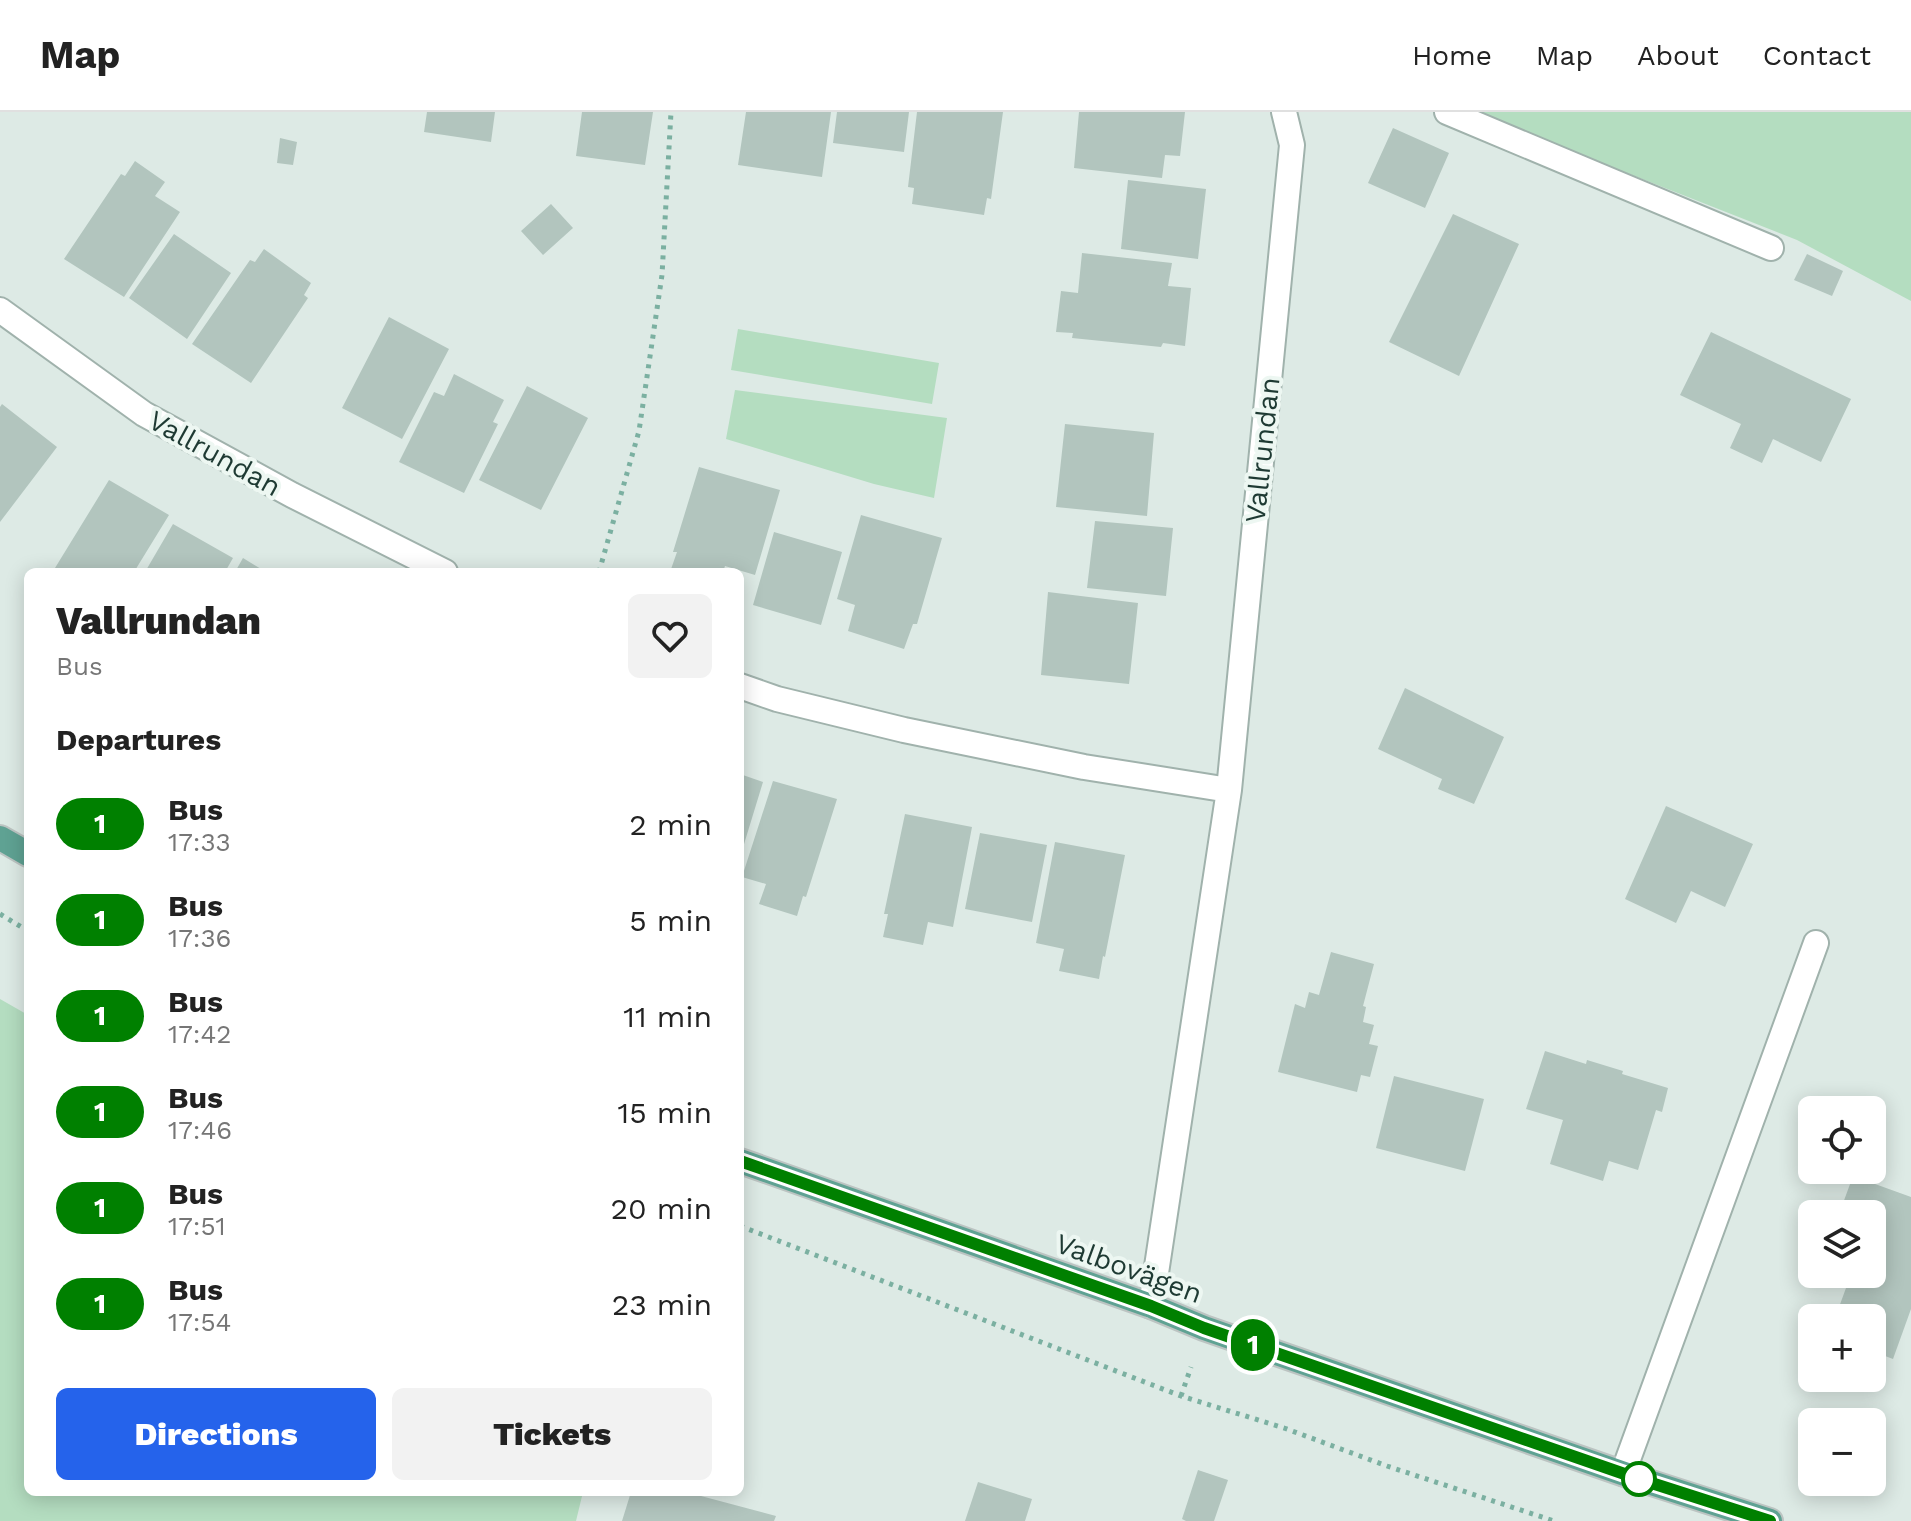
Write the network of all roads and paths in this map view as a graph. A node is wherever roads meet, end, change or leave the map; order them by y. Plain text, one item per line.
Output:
1 (671, 112) edge
2 (1284, 112) edge
3 (1447, 112) edge
4 (1771, 248) dead end
5 (0, 310) edge
6 (437, 568) edge
7 (600, 568) edge
8 (744, 687) edge
9 (1229, 790) junction
10 (0, 838) edge
11 (24, 852) edge
12 (0, 914) edge
13 (24, 929) edge
14 (1816, 943) dead end
15 (744, 1162) edge
16 (744, 1228) edge
17 (1151, 1306) junction
18 (1623, 1473) junction
19 (1554, 1521) edge
20 (1770, 1521) edge

1 - 7 path
2 - 9 street, Vallrundan
3 - 4 street
5 - 6 street, Vallrundan
8 - 9 street
9 - 17 street, Vallrundan
10 - 11 main road
12 - 13 path
14 - 18 street
15 - 17 main road, Valbovägen
16 - 19 path
17 - 18 main road, Valbovägen
18 - 20 main road, Valbovägen

